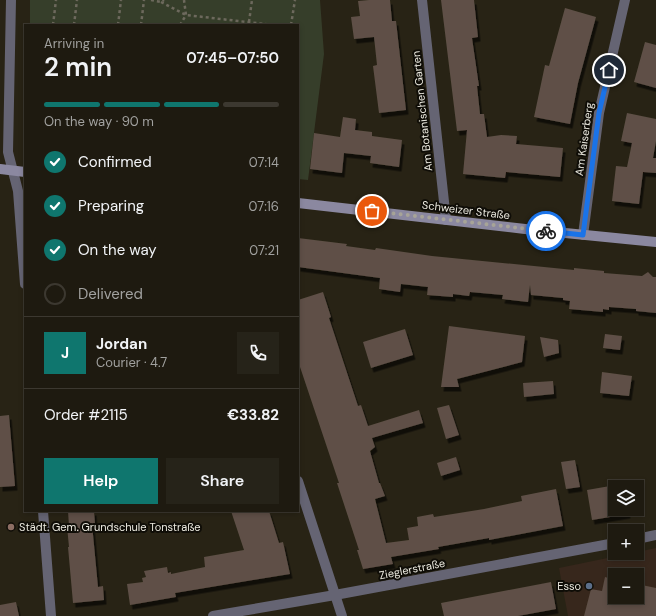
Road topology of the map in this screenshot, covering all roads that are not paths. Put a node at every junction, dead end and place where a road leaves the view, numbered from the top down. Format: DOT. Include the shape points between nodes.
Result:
graph roads {
  1 [pos="11,0"];
  2 [pos="422,0"];
  3 [pos="625,0"];
  4 [pos="0,169"];
  5 [pos="14,170"];
  6 [pos="24,172"];
  7 [pos="299,203"];
  8 [pos="446,220"];
  9 [pos="583,235"];
  10 [pos="656,242"];
  11 [pos="24,271"];
  12 [pos="299,484"];
  13 [pos="43,512"];
  14 [pos="656,535"];
  15 [pos="644,538"];
  16 [pos="608,544"];
  17 [pos="335,595"];
  18 [pos="51,616"];
  19 [pos="213,616"];
  20 [pos="342,616"];
  1 -- 5 [label="street" via="8,152"];
  2 -- 8 [label="street, Am Botanischen Garten"];
  3 -- 9 [label="street, Am Kaiserberg" via="599,113"];
  4 -- 5 [label="main road"];
  5 -- 6 [label="main road"];
  5 -- 11 [label="street"];
  7 -- 8 [label="main road, Schweizer Straße"];
  8 -- 9 [label="main road, Schweizer Straße"];
  9 -- 10 [label="main road, Schweizer Straße"];
  12 -- 17 [label="street"];
  13 -- 18 [label="street"];
  14 -- 15 [label="street"];
  16 -- 17 [label="street, Zieglerstraße"];
  17 -- 19 [label="street, Zieglerstraße"];
  17 -- 20 [label="street"];
}
